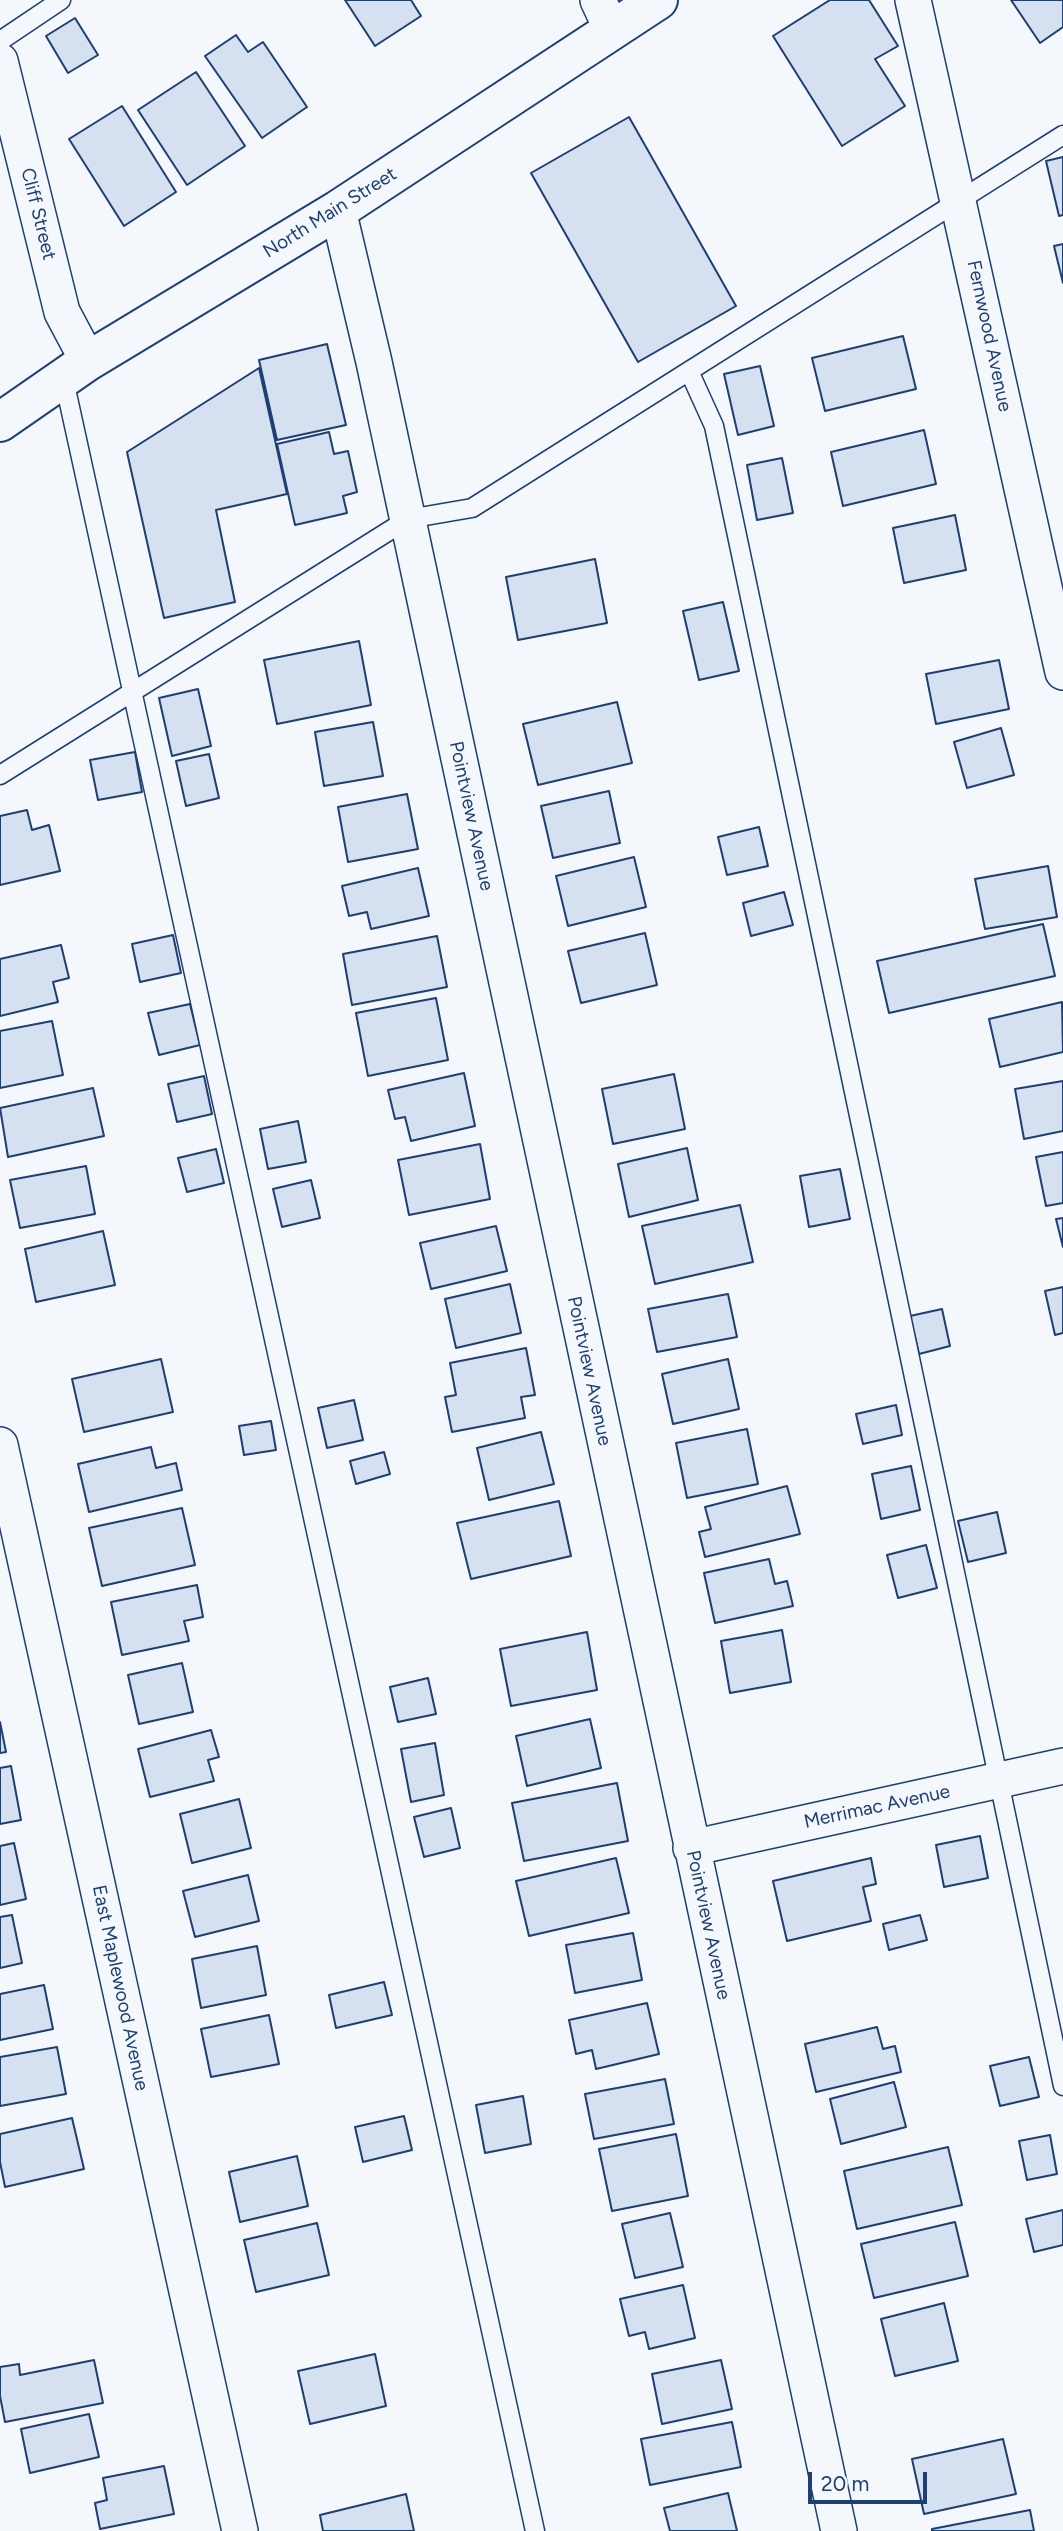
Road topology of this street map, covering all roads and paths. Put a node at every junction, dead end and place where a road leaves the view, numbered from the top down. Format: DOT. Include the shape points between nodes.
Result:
graph roads {
  1 [pos="61,0"];
  2 [pos="658,0"];
  3 [pos="913,0"];
  4 [pos="605,15"];
  5 [pos="0,41"];
  6 [pos="0,61"];
  7 [pos="1063,135"];
  8 [pos="959,201"];
  9 [pos="338,211"];
  10 [pos="76,370"];
  11 [pos="689,371"];
  12 [pos="0,422"];
  13 [pos="408,519"];
  14 [pos="1063,672"];
  15 [pos="133,691"];
  16 [pos="0,775"];
  17 [pos="0,1445"];
  18 [pos="1063,1766"];
  19 [pos="998,1780"];
  20 [pos="691,1848"];
  21 [pos="1063,2086"];
  22 [pos="240,2531"];
  23 [pos="535,2531"];
  24 [pos="839,2531"];
  1 -- 5 [label="lane"];
  2 -- 4 [label="main road, North Main Street"];
  3 -- 8 [label="street, Fernwood Avenue"];
  4 -- 9 [label="main road, North Main Street"];
  6 -- 10 [label="street, Cliff Street"];
  7 -- 8 [label="lane"];
  8 -- 11 [label="lane"];
  8 -- 14 [label="street, Fernwood Avenue"];
  9 -- 10 [label="main road, North Main Street"];
  9 -- 13 [label="street, Pointview Avenue"];
  10 -- 12 [label="main road, North Main Street"];
  10 -- 15 [label="lane"];
  11 -- 13 [label="lane" via="472,508"];
  11 -- 19 [label="lane" via="713,426"];
  13 -- 15 [label="lane"];
  13 -- 20 [label="street, Pointview Avenue"];
  15 -- 16 [label="lane"];
  15 -- 23 [label="lane"];
  17 -- 22 [label="street, East Maplewood Avenue"];
  18 -- 19 [label="street, Merrimac Avenue"];
  19 -- 20 [label="street, Merrimac Avenue"];
  19 -- 21 [label="lane"];
  20 -- 24 [label="street, Pointview Avenue"];
}
